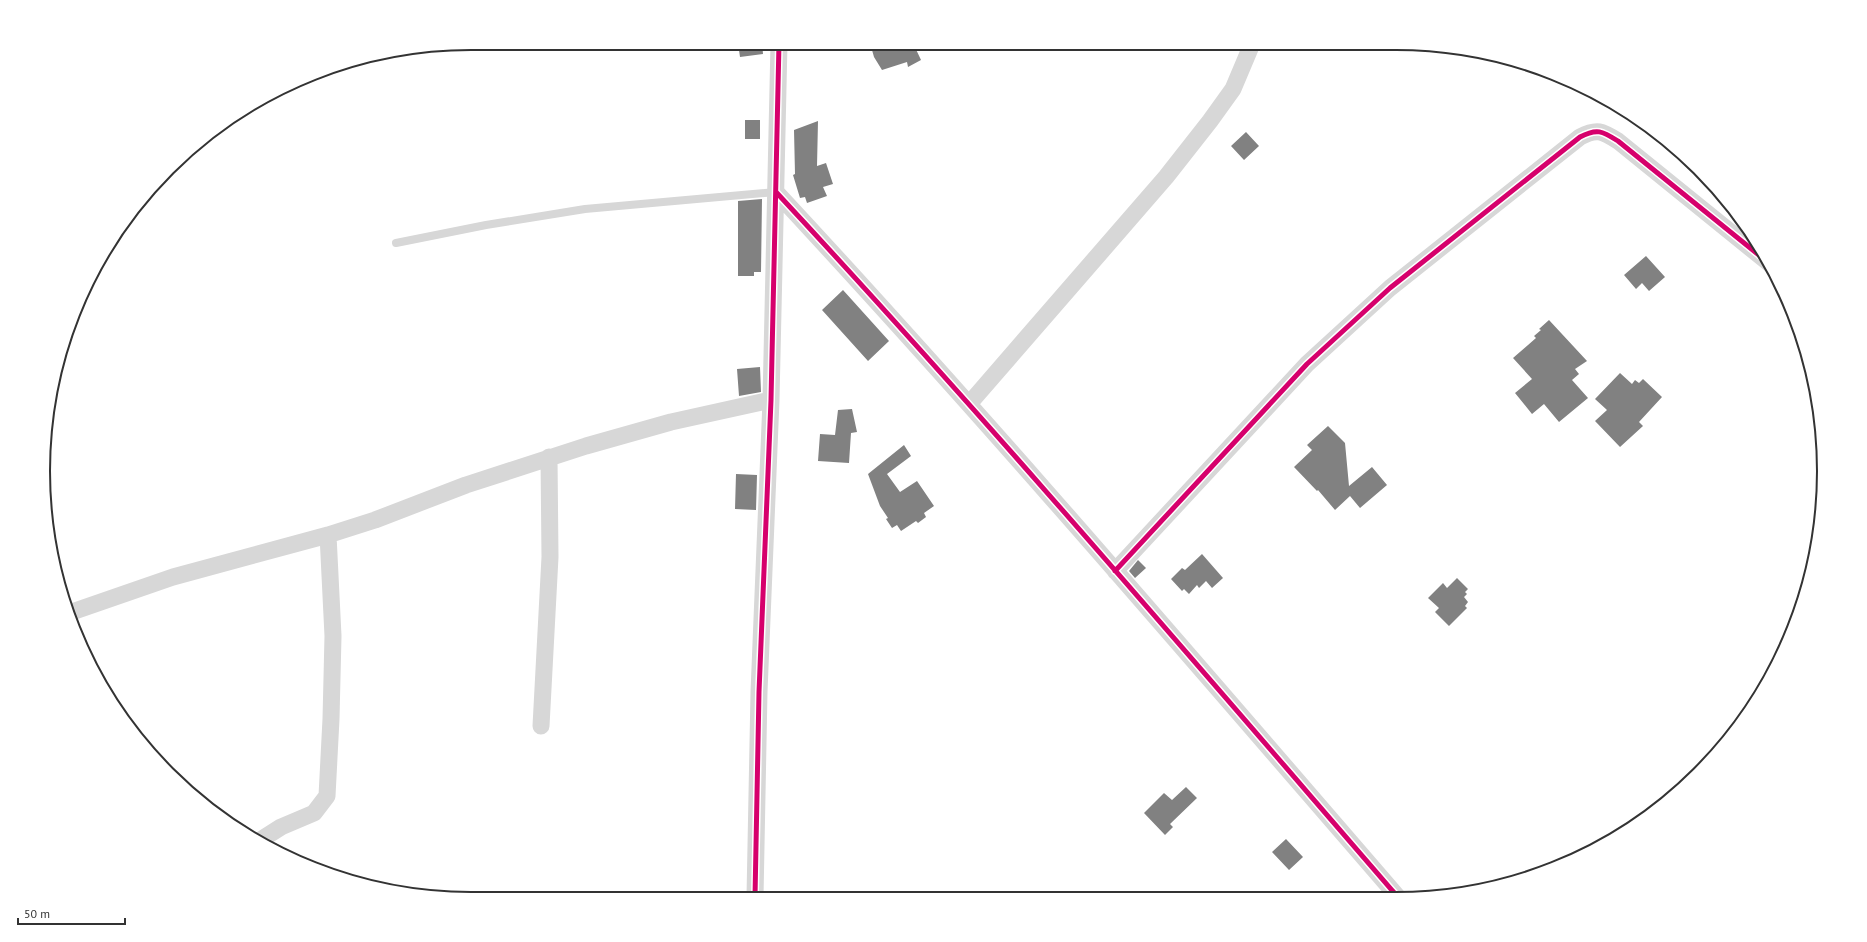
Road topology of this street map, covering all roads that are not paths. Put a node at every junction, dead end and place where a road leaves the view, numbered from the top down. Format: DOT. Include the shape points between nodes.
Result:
graph roads {
  1 [pos="779,50"];
  2 [pos="1249,50"];
  3 [pos="776,192"];
  4 [pos="396,243"];
  5 [pos="1756,252"];
  6 [pos="771,400"];
  7 [pos="969,404"];
  8 [pos="549,457"];
  9 [pos="328,535"];
  10 [pos="1115,571"];
  11 [pos="74,611"];
  12 [pos="541,726"];
  13 [pos="264,838"];
  14 [pos="755,892"];
  15 [pos="1394,892"];
  1 -- 3 [label="street"];
  2 -- 7 [label="street" via="1233,89 1166,177"];
  3 -- 4 [label="lane" via="585,209 486,224"];
  3 -- 6 [label="street"];
  3 -- 7 [label="street"];
  5 -- 10 [label="street" via="1618,141 1604,132 1592,131 1580,137 1390,288 1313,359"];
  6 -- 8 [label="street" via="671,422"];
  6 -- 14 [label="street" via="759,692"];
  7 -- 10 [label="street"];
  8 -- 9 [label="street" via="466,484 375,520"];
  8 -- 12 [label="street" via="550,557"];
  9 -- 11 [label="street" via="173,577"];
  9 -- 13 [label="street" via="333,636 327,796 314,813"];
  10 -- 15 [label="street"];
}
